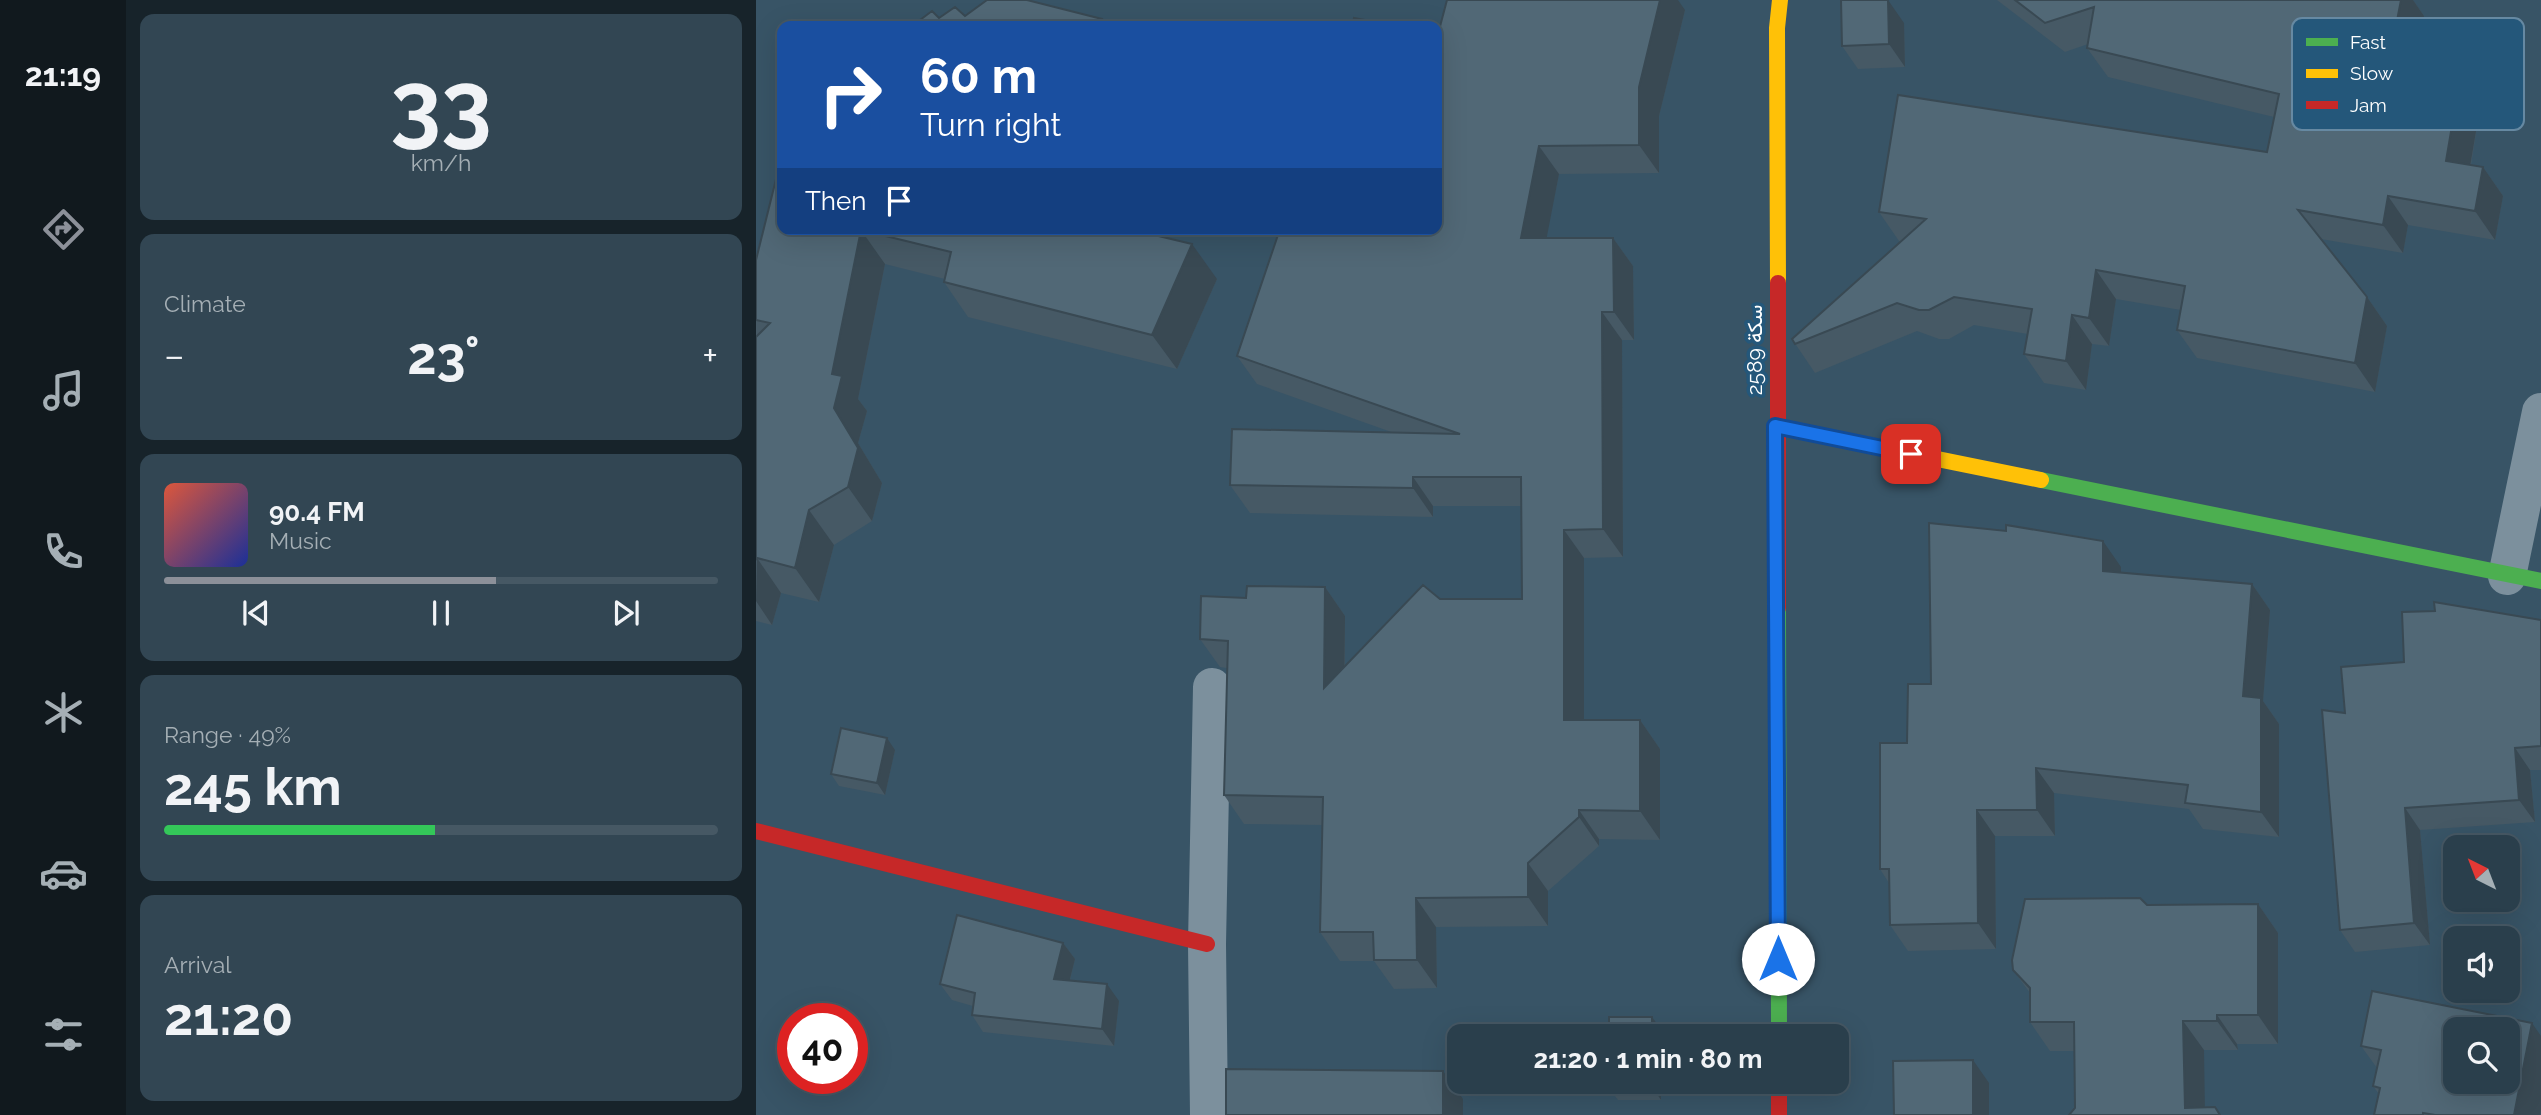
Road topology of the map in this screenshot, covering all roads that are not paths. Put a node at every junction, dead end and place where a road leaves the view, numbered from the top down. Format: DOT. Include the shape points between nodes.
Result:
graph roads {
  1 [pos="1780,0"];
  2 [pos="2541,412"];
  3 [pos="1775,426"];
  4 [pos="2524,579"];
  5 [pos="1212,687"];
  6 [pos="756,831"];
  7 [pos="1207,944"];
  8 [pos="1779,1024"];
  9 [pos="1779,1094"];
  10 [pos="1209,1115"];
  11 [pos="1779,1115"];
  1 -- 3 [label="street, سكة 2589"];
  2 -- 4 [label="street"];
  3 -- 4 [label="street"];
  3 -- 8 [label="street, سكة 2589"];
  5 -- 7 [label="street"];
  6 -- 7 [label="street"];
  7 -- 10 [label="street"];
  9 -- 11 [label="street"];
}
